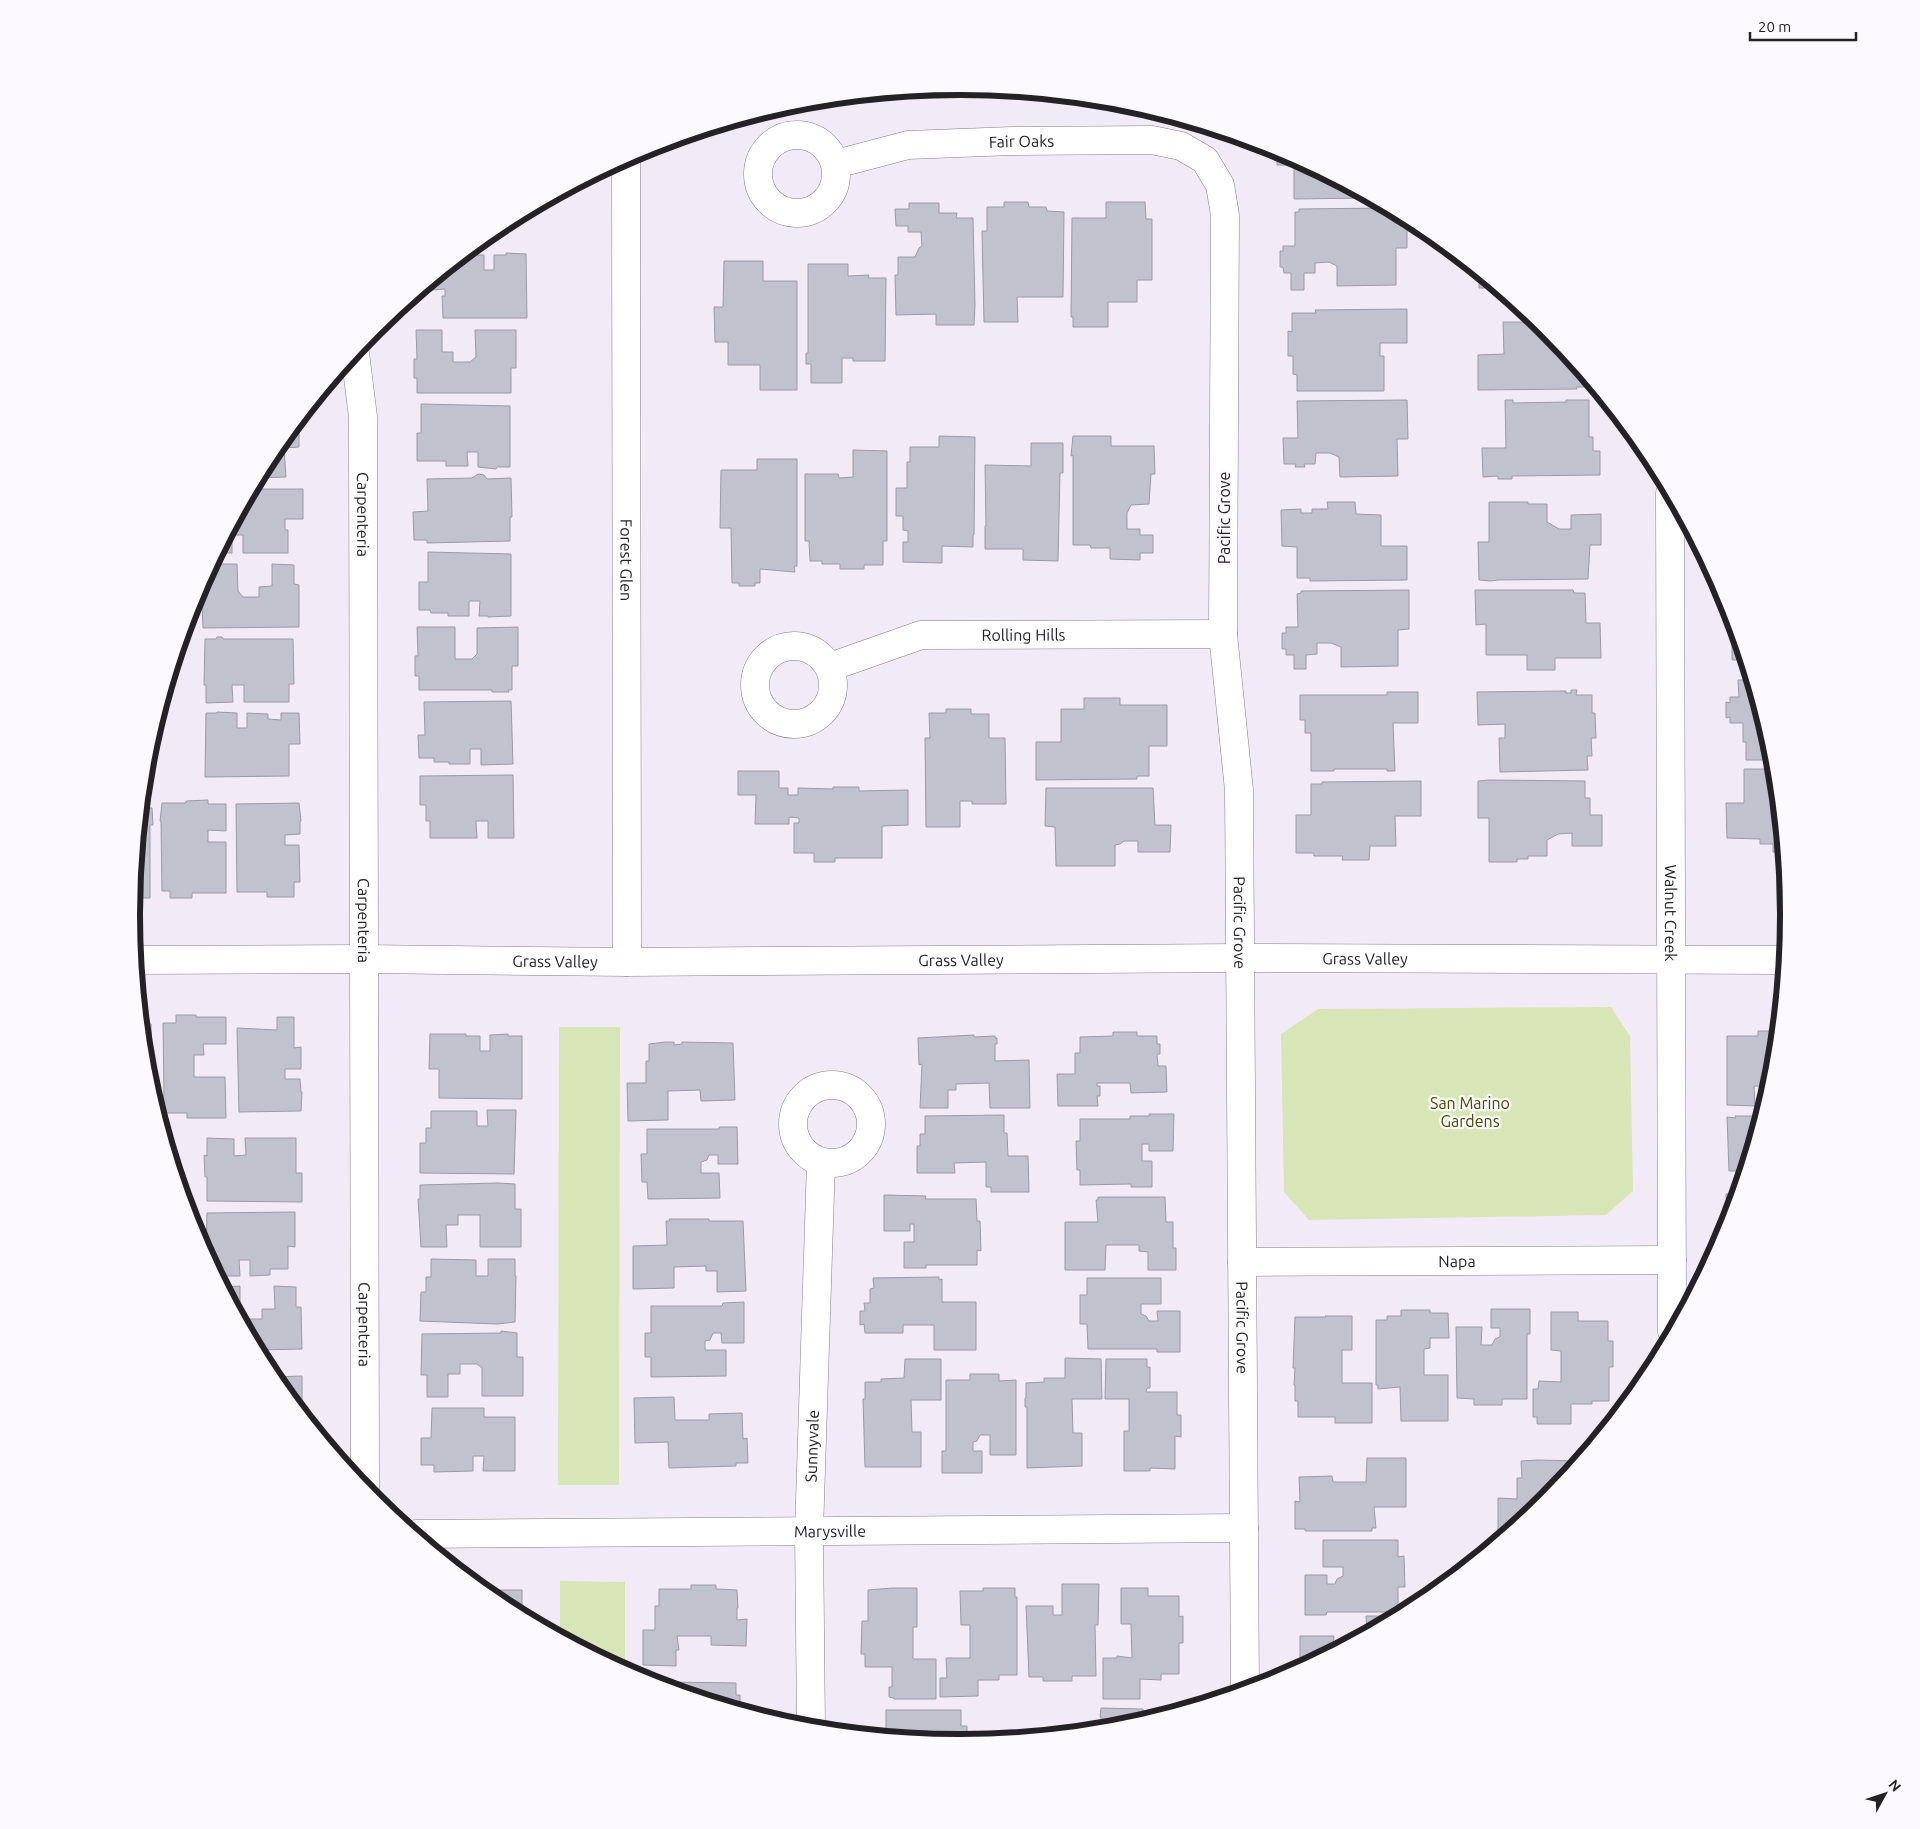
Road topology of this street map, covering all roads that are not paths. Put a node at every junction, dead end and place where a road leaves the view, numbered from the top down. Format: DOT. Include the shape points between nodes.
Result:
graph roads {
  1 [pos="1205,160"];
  2 [pos="836,164"];
  3 [pos="626,167"];
  4 [pos="356,361"];
  5 [pos="1670,505"];
  6 [pos="1223,634"];
  7 [pos="830,666"];
  8 [pos="1240,958"];
  9 [pos="364,959"];
  10 [pos="142,960"];
  11 [pos="1671,960"];
  12 [pos="1778,960"];
  13 [pos="627,962"];
  14 [pos="821,1162"];
  15 [pos="1672,1260"];
  16 [pos="1242,1262"];
  17 [pos="1672,1320"];
  18 [pos="365,1477"];
  19 [pos="1244,1528"];
  20 [pos="809,1531"];
  21 [pos="424,1534"];
  22 [pos="1245,1683"];
  23 [pos="811,1720"];
  1 -- 2 [label="street, Fair Oaks" via="1182,146 1152,140 1012,141 908,145"];
  1 -- 6 [label="street, Pacific Grove" via="1220,185 1226,215"];
  3 -- 13 [label="street, Forest Glen"];
  4 -- 9 [label="street, Carpenteria" via="363,417"];
  5 -- 11 [label="street, Walnut Creek"];
  6 -- 7 [label="street, Rolling Hills" via="921,635"];
  6 -- 8 [label="street, Pacific Grove" via="1239,790"];
  8 -- 11 [label="street, Grass Valley"];
  8 -- 13 [label="street, Grass Valley"];
  8 -- 16 [label="street, Pacific Grove"];
  9 -- 10 [label="street, Grass Valley"];
  9 -- 13 [label="street, Grass Valley"];
  9 -- 18 [label="street, Carpenteria"];
  11 -- 12 [label="street, Grass Valley"];
  11 -- 15 [label="street, Walnut Creek"];
  14 -- 20 [label="street, Sunnyvale"];
  15 -- 16 [label="street, Napa"];
  15 -- 17 [label="street, Walnut Creek"];
  16 -- 19 [label="street, Pacific Grove"];
  19 -- 20 [label="street, Marysville"];
  19 -- 22 [label="street, Pacific Grove"];
  20 -- 21 [label="street, Marysville"];
  20 -- 23 [label="street, Sunnyvale"];
}
